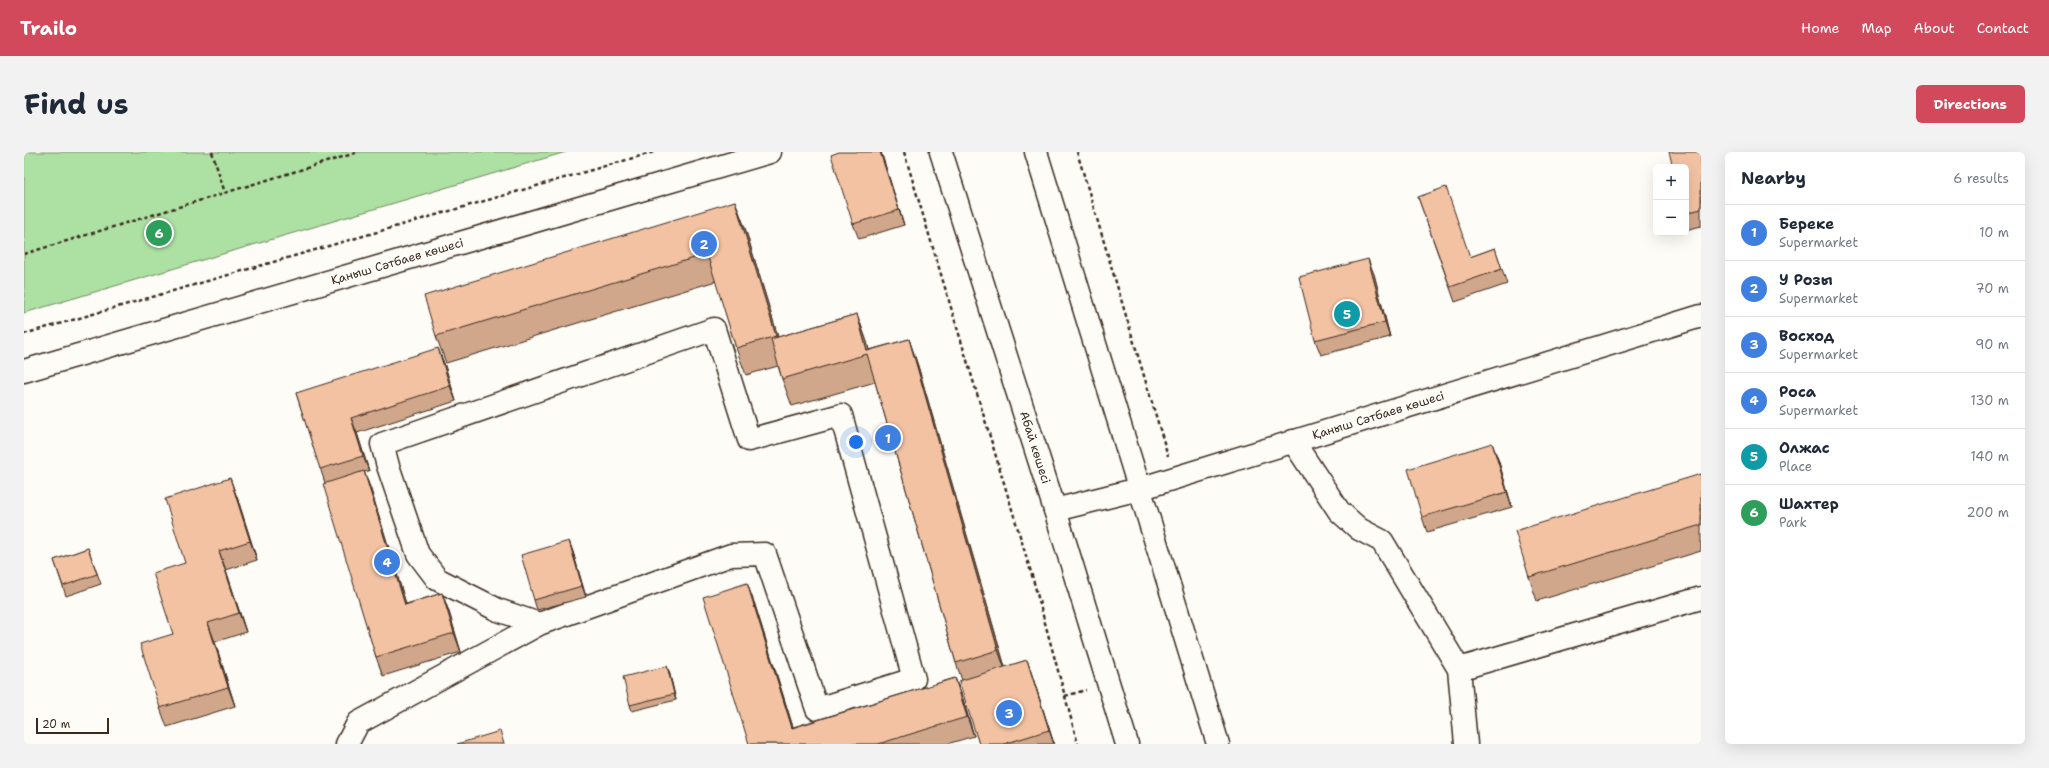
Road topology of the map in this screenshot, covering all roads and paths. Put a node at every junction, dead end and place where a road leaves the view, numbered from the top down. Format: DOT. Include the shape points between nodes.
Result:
graph roads {
  1 [pos="212,152"];
  2 [pos="360,152"];
  3 [pos="654,152"];
  4 [pos="770,152"];
  5 [pos="904,152"];
  6 [pos="941,152"];
  7 [pos="1036,152"];
  8 [pos="1077,152"];
  9 [pos="225,193"];
  10 [pos="24,254"];
  11 [pos="1701,316"];
  12 [pos="24,334"];
  13 [pos="24,371"];
  14 [pos="1293,441"];
  15 [pos="1175,478"];
  16 [pos="1139,489"];
  17 [pos="1055,510"];
  18 [pos="1701,598"];
  19 [pos="539,624"];
  20 [pos="1459,669"];
  21 [pos="347,744"];
  22 [pos="1078,744"];
  23 [pos="1127,744"];
  24 [pos="1218,744"];
  25 [pos="1466,744"];
  1 -- 9 [label="path"];
  2 -- 9 [label="path"];
  3 -- 12 [label="path"];
  4 -- 13 [label="street, Қаныш Сәтбаев көшесі"];
  5 -- 22 [label="path" via="1033,579"];
  6 -- 17 [label="street, Абай көшесі"];
  7 -- 16 [label="street"];
  8 -- 15 [label="path"];
  9 -- 10 [label="path"];
  11 -- 14 [label="street, Қаныш Сәтбаев көшесі"];
  14 -- 15 [label="street, Қаныш Сәтбаев көшесі"];
  14 -- 20 [label="street" via="1339,511 1359,529 1382,541"];
  15 -- 16 [label="street, Қаныш Сәтбаев көшесі"];
  16 -- 17 [label="street, Қаныш Сәтбаев көшесі"];
  16 -- 24 [label="street"];
  17 -- 23 [label="street, Абай көшесі"];
  18 -- 20 [label="street"];
  19 -- 19 [label="street" via="498,610 437,579 418,554 382,444 714,329 749,440 842,415 914,679 817,709 766,554 731,555"];
  19 -- 21 [label="street" via="358,723"];
  20 -- 25 [label="street"];
}
